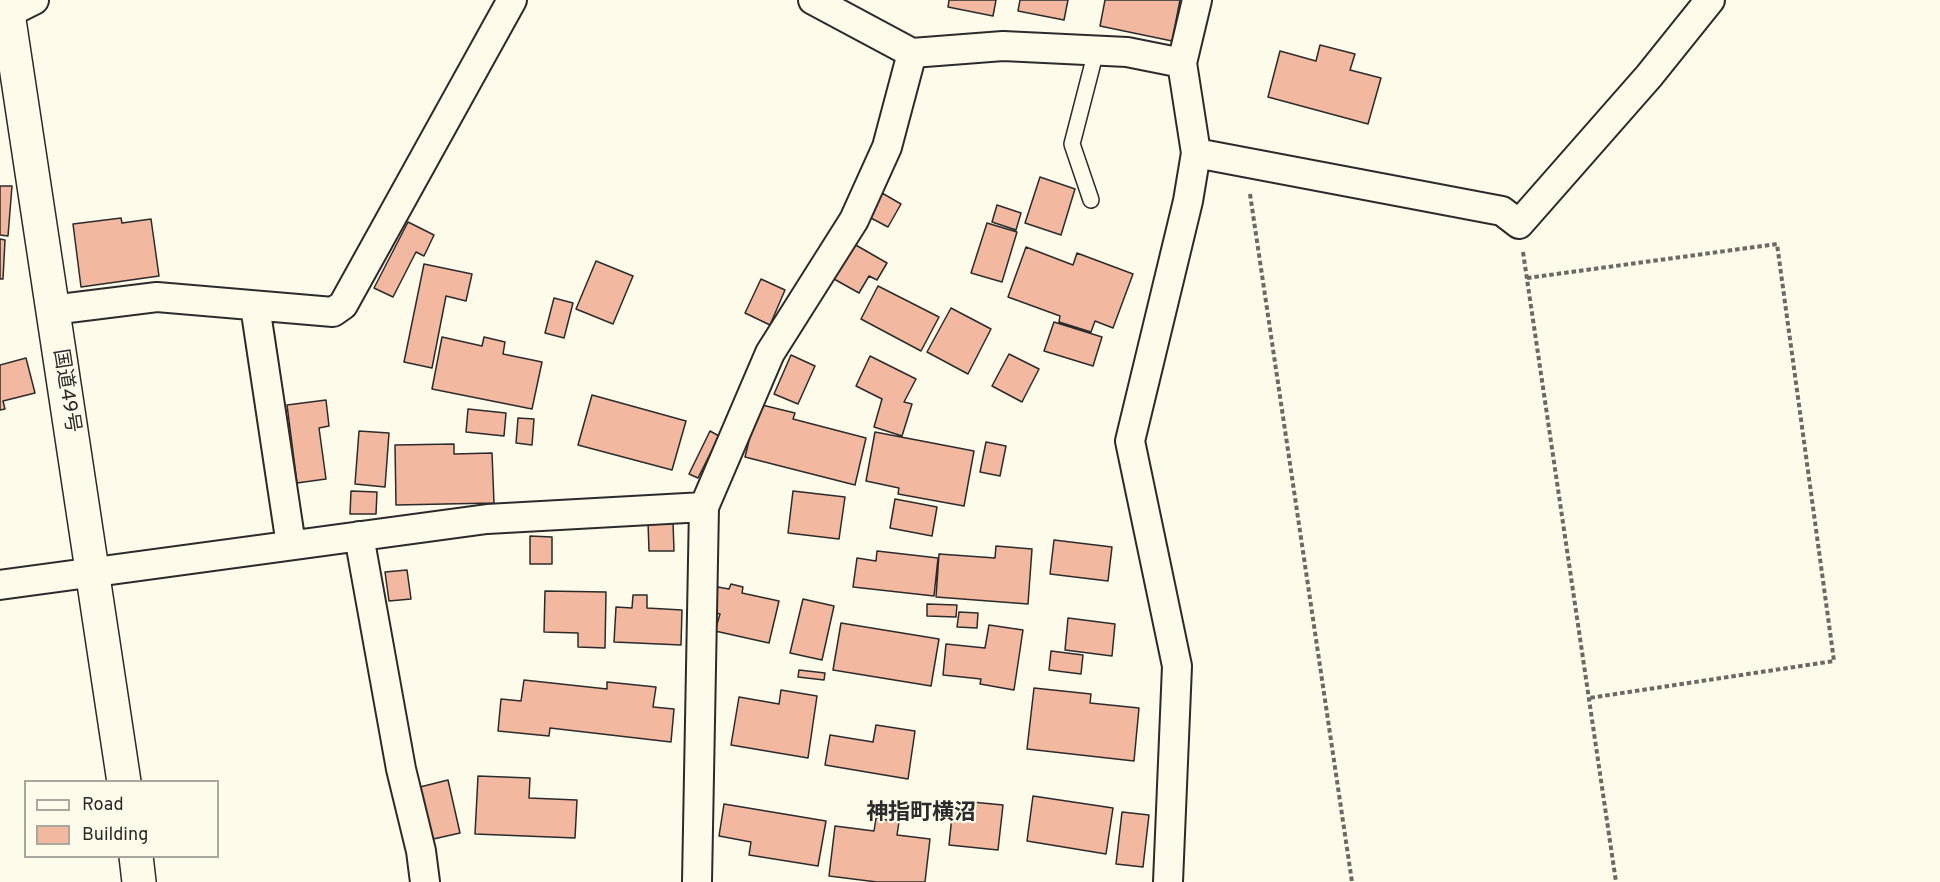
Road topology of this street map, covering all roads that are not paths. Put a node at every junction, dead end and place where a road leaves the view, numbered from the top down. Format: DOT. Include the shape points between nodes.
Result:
graph roads {
  1 [pos="512,0"];
  2 [pos="813,0"];
  3 [pos="1197,0"];
  4 [pos="1710,0"];
  5 [pos="16,4"];
  6 [pos="1096,51"];
  7 [pos="912,53"];
  8 [pos="1182,63"];
  9 [pos="1196,153"];
  10 [pos="1091,200"];
  11 [pos="255,306"];
  12 [pos="52,310"];
  13 [pos="704,507"];
  14 [pos="359,536"];
  15 [pos="291,545"];
  16 [pos="93,572"];
  17 [pos="0,585"];
  18 [pos="124,780"];
  19 [pos="136,858"];
  20 [pos="139,882"];
  21 [pos="425,882"];
  22 [pos="697,882"];
  23 [pos="1168,882"];
  1 -- 11 [label="street" via="344,305 333,312"];
  2 -- 7 [label="street"];
  3 -- 8 [label="street"];
  4 -- 9 [label="street" via="1519,224 1502,211"];
  5 -- 12 [label="highway, 国道49号"];
  6 -- 7 [label="street" via="1003,46"];
  6 -- 8 [label="street" via="1127,52"];
  6 -- 10 [label="lane" via="1072,144"];
  7 -- 13 [label="street" via="887,147 854,220 770,353"];
  8 -- 9 [label="street"];
  9 -- 23 [label="street" via="1131,441 1177,666"];
  11 -- 12 [label="street" via="157,297"];
  11 -- 15 [label="street"];
  12 -- 16 [label="highway, 国道49号"];
  13 -- 14 [label="street" via="487,519"];
  13 -- 22 [label="street"];
  14 -- 15 [label="street"];
  14 -- 21 [label="street"];
  15 -- 16 [label="street"];
  16 -- 17 [label="street"];
  16 -- 18 [label="highway, 国道49号"];
  19 -- 20 [label="highway"];
}
